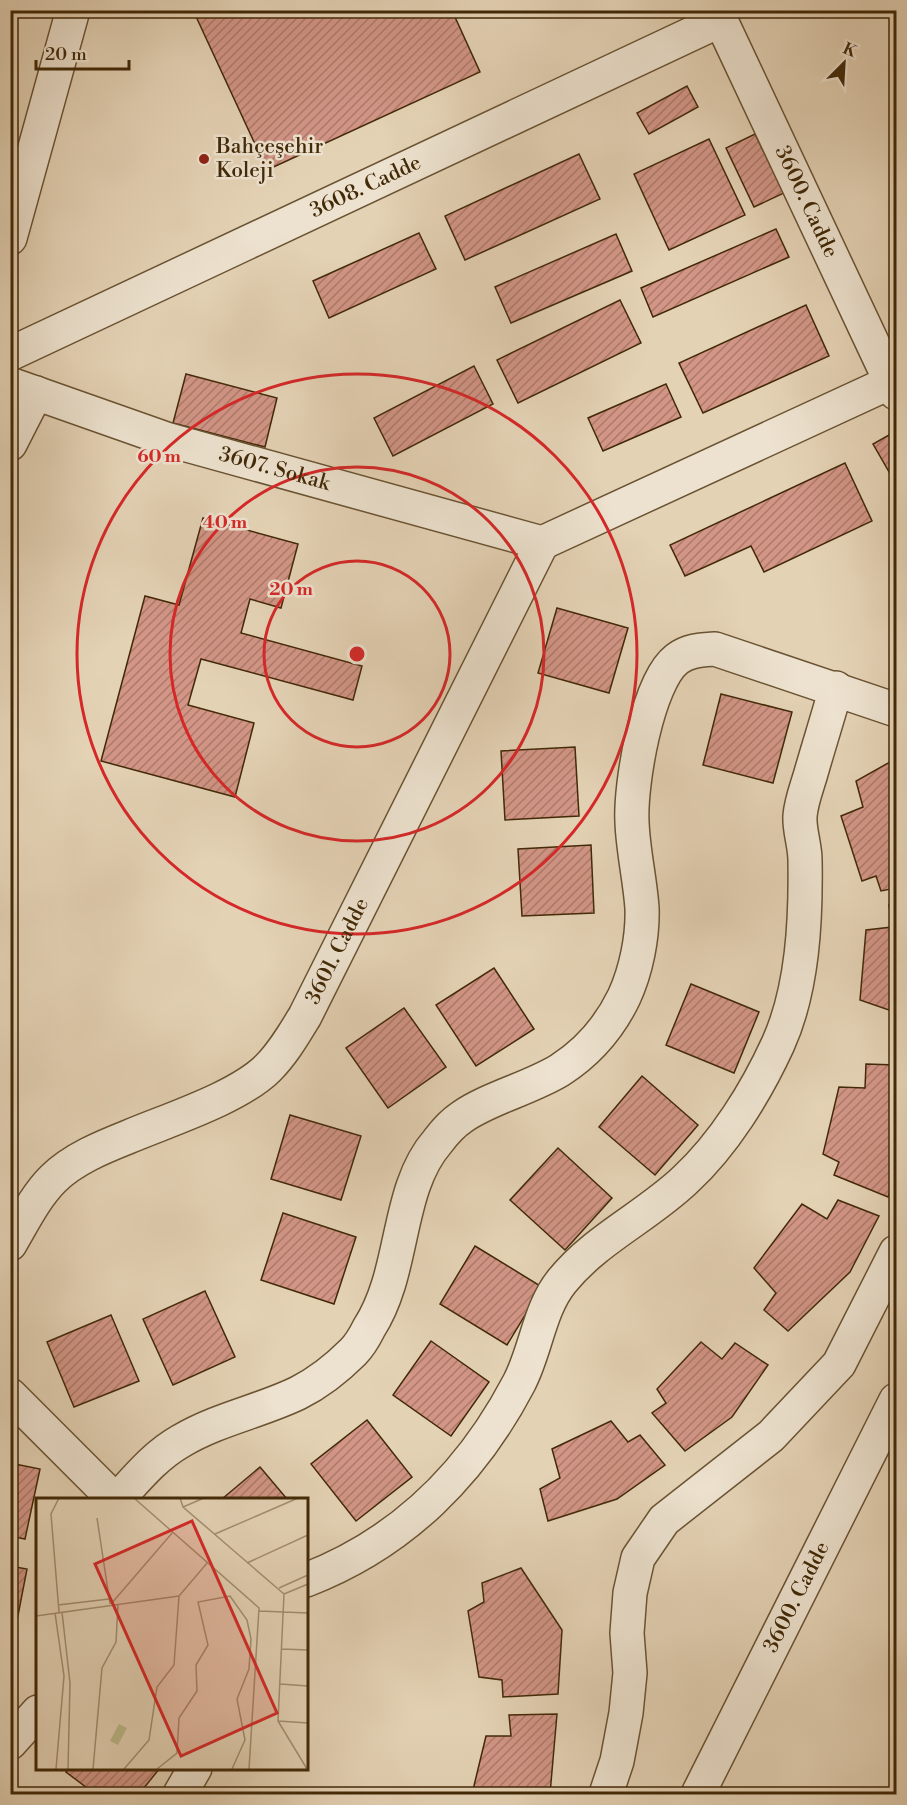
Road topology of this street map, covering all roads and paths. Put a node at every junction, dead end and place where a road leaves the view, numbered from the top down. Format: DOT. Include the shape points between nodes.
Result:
graph roads {
  1 [pos="73,10"];
  2 [pos="719,15"];
  3 [pos="10,238"];
  4 [pos="10,354"];
  5 [pos="23,388"];
  6 [pos="894,388"];
  7 [pos="10,444"];
  8 [pos="543,543"];
  9 [pos="836,688"];
  10 [pos="897,710"];
  11 [pos="10,1244"];
  12 [pos="897,1252"];
  13 [pos="10,1395"];
  14 [pos="897,1400"];
  15 [pos="113,1498"];
  16 [pos="119,1498"];
  17 [pos="308,1579"];
  18 [pos="36,1714"];
  19 [pos="10,1743"];
  20 [pos="194,1769"];
  21 [pos="180,1794"];
  22 [pos="606,1794"];
  23 [pos="698,1794"];
  1 -- 3 [label="street"];
  2 -- 4 [label="street, 3608. Cadde"];
  2 -- 6 [label="street, 3600. Cadde"];
  5 -- 7 [label="street"];
  5 -- 8 [label="street, 3607. Sokak" via="169,440"];
  6 -- 8 [label="street"];
  8 -- 11 [label="street, 3601. Cadde" via="305,1016 283,1050 266,1070 220,1100 76,1162 53,1179"];
  9 -- 10 [label="street"];
  9 -- 16 [label="street" via="715,649 691,651 675,660 662,679 646,718 633,785 632,821 642,909 640,944 624,996 602,1032 582,1054 559,1070 462,1117 436,1143 418,1172 393,1277 379,1313 356,1350 299,1393 182,1440 149,1465"];
  9 -- 17 [label="street" via="800,817 806,898 792,1002 778,1043 756,1083 724,1136 686,1180 602,1242 560,1284 549,1302 519,1383 479,1449 453,1482 381,1542 331,1571"];
  12 -- 22 [label="street" via="838,1364 771,1436 664,1520 638,1558 630,1593 626,1713"];
  13 -- 15 [label="street"];
  14 -- 23 [label="street, 3600. Cadde"];
  18 -- 19 [label="street"];
  20 -- 21 [label="street"];
}
